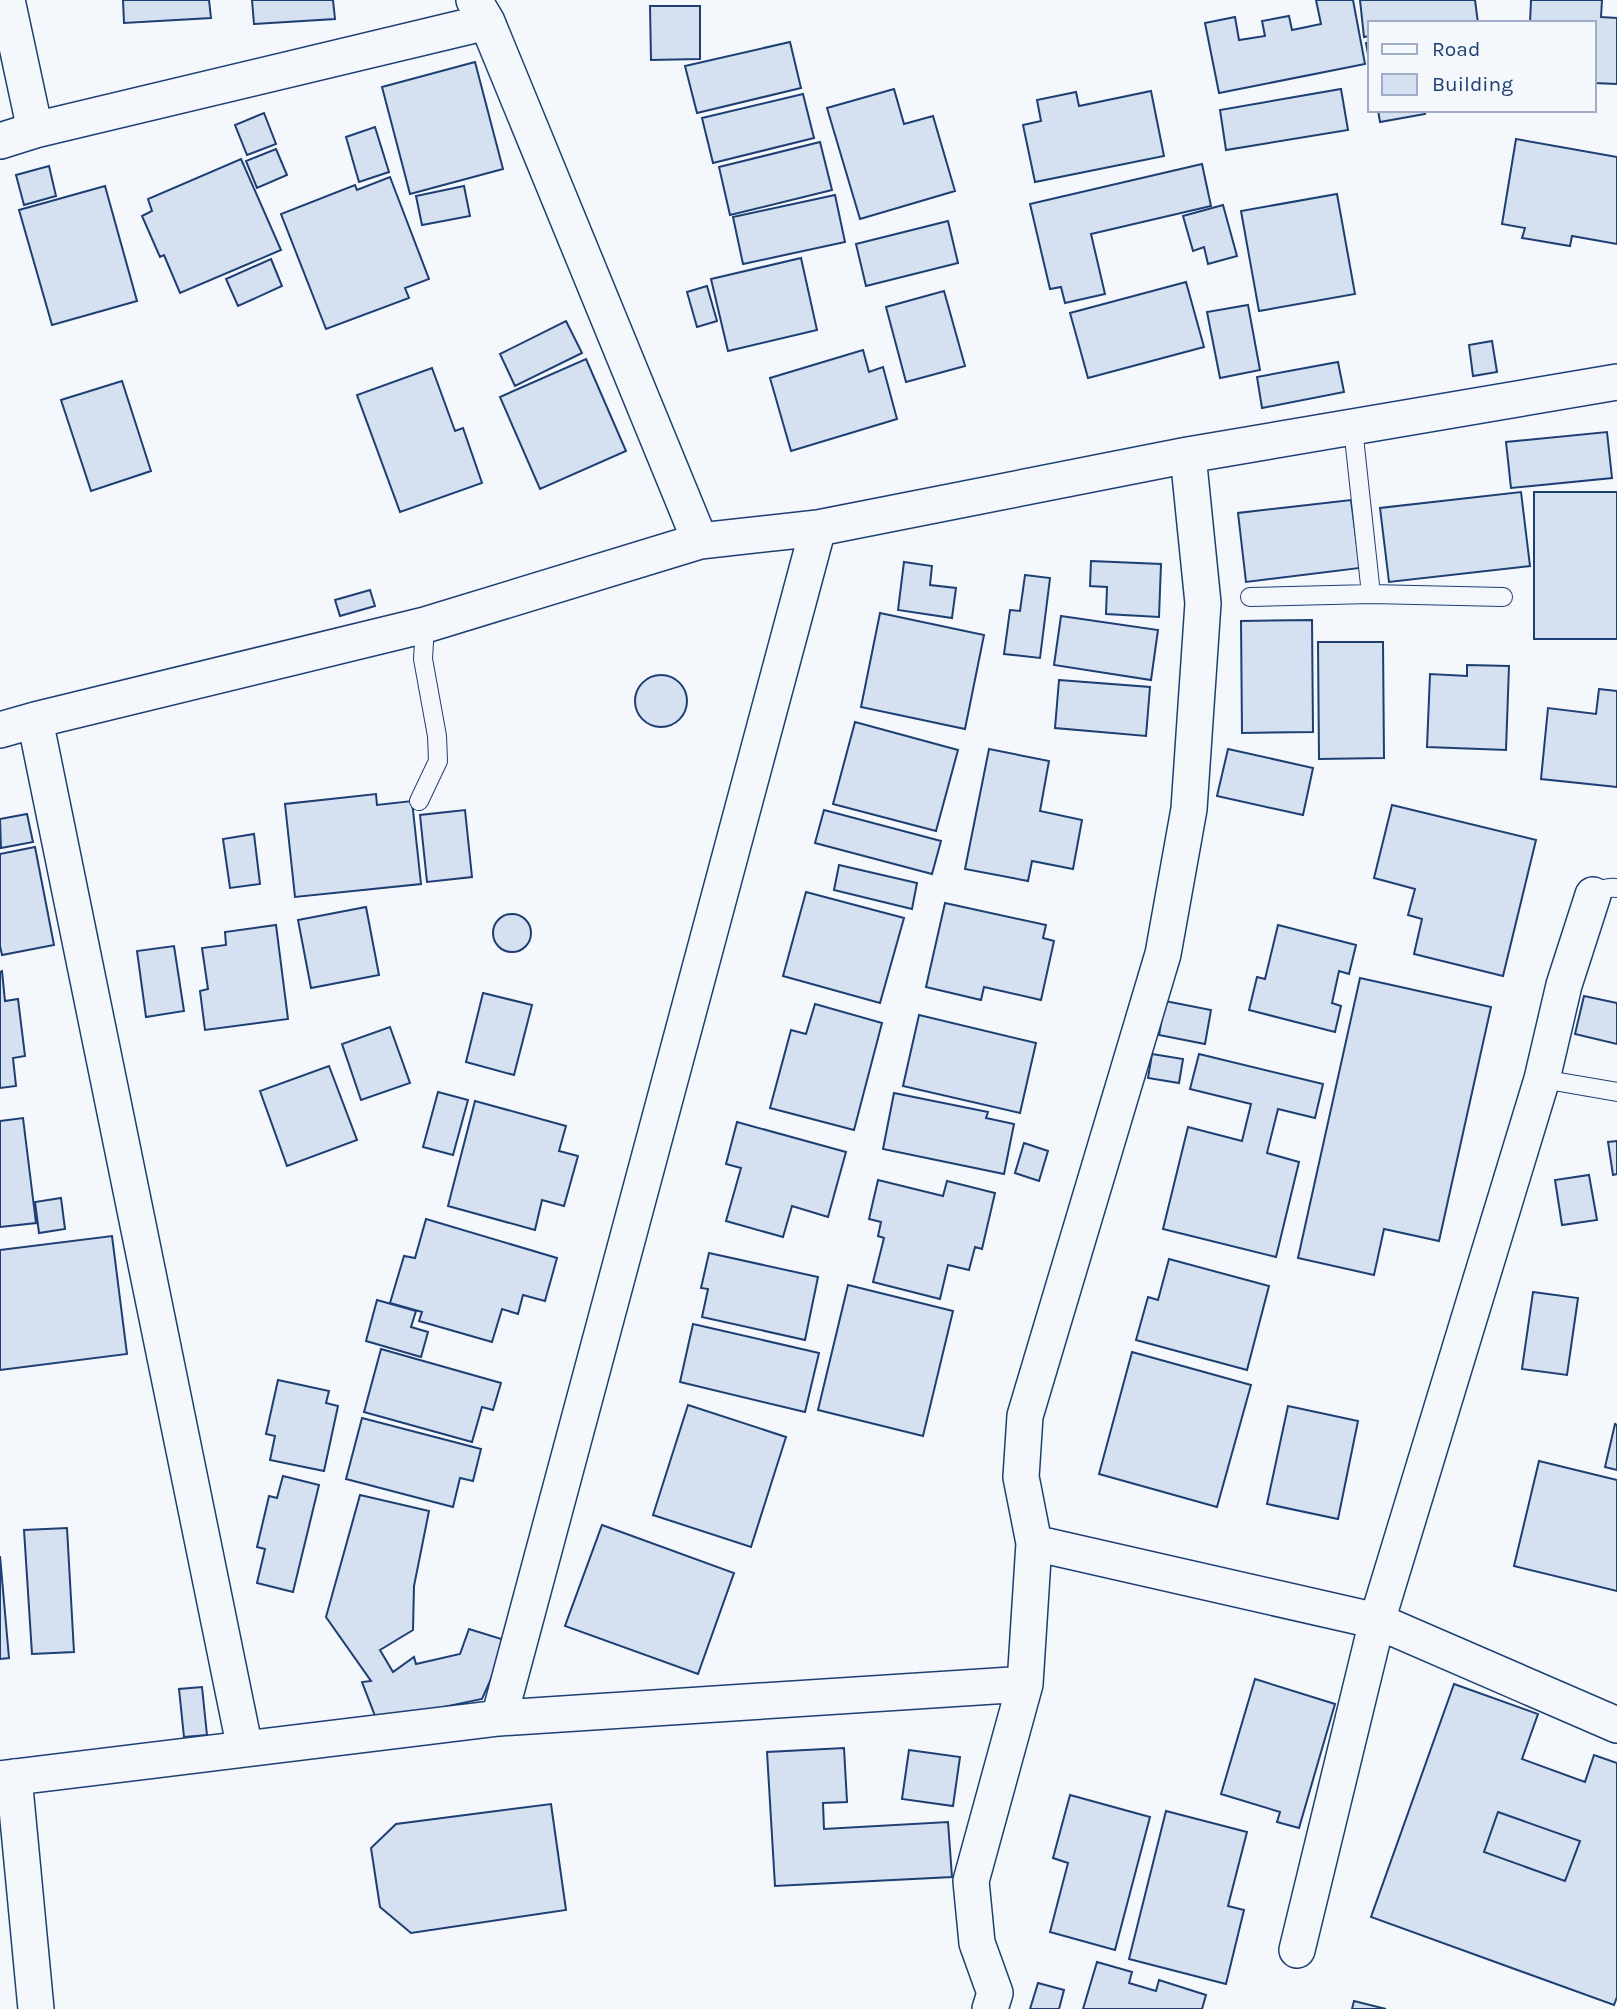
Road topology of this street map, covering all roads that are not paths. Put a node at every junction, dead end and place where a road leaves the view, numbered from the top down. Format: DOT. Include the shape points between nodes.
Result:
graph roads {
  1 [pos="7,0"];
  2 [pos="480,11"];
  3 [pos="35,130"];
  4 [pos="0,141"];
  5 [pos="1617,382"];
  6 [pos="1353,428"];
  7 [pos="1188,455"];
  8 [pos="818,528"];
  9 [pos="700,541"];
  10 [pos="1371,594"];
  11 [pos="1250,597"];
  12 [pos="1503,597"];
  13 [pos="425,625"];
  14 [pos="35,720"];
  15 [pos="0,730"];
  16 [pos="419,801"];
  17 [pos="1605,892"];
  18 [pos="1542,1079"];
  19 [pos="1617,1092"];
  20 [pos="1034,1543"];
  21 [pos="1377,1621"];
  22 [pos="1025,1684"];
  23 [pos="499,1718"];
  24 [pos="1617,1725"];
  25 [pos="245,1749"];
  26 [pos="7,1778"];
  27 [pos="1297,1950"];
  28 [pos="36,2009"];
  29 [pos="990,2009"];
  1 -- 3 [label="street"];
  2 -- 3 [label="street"];
  2 -- 9 [label="street"];
  3 -- 4 [label="street"];
  5 -- 6 [label="street"];
  6 -- 7 [label="street"];
  6 -- 10 [label="lane"];
  7 -- 8 [label="street"];
  7 -- 20 [label="street" via="1203,603 1189,809 1163,954 1025,1416 1021,1477"];
  8 -- 9 [label="street"];
  8 -- 23 [label="street"];
  9 -- 13 [label="street"];
  10 -- 11 [label="lane"];
  10 -- 12 [label="lane"];
  13 -- 14 [label="street"];
  13 -- 16 [label="lane" via="423,659 438,761"];
  14 -- 15 [label="street"];
  14 -- 25 [label="street"];
  17 -- 18 [label="street" via="1564,985"];
  18 -- 19 [label="lane"];
  18 -- 21 [label="street"];
  20 -- 21 [label="street"];
  20 -- 22 [label="street"];
  21 -- 24 [label="street"];
  21 -- 27 [label="street"];
  22 -- 23 [label="street"];
  22 -- 29 [label="street" via="971,1881 977,1943 995,1993"];
  23 -- 25 [label="street"];
  25 -- 26 [label="street"];
  26 -- 28 [label="street"];
}
